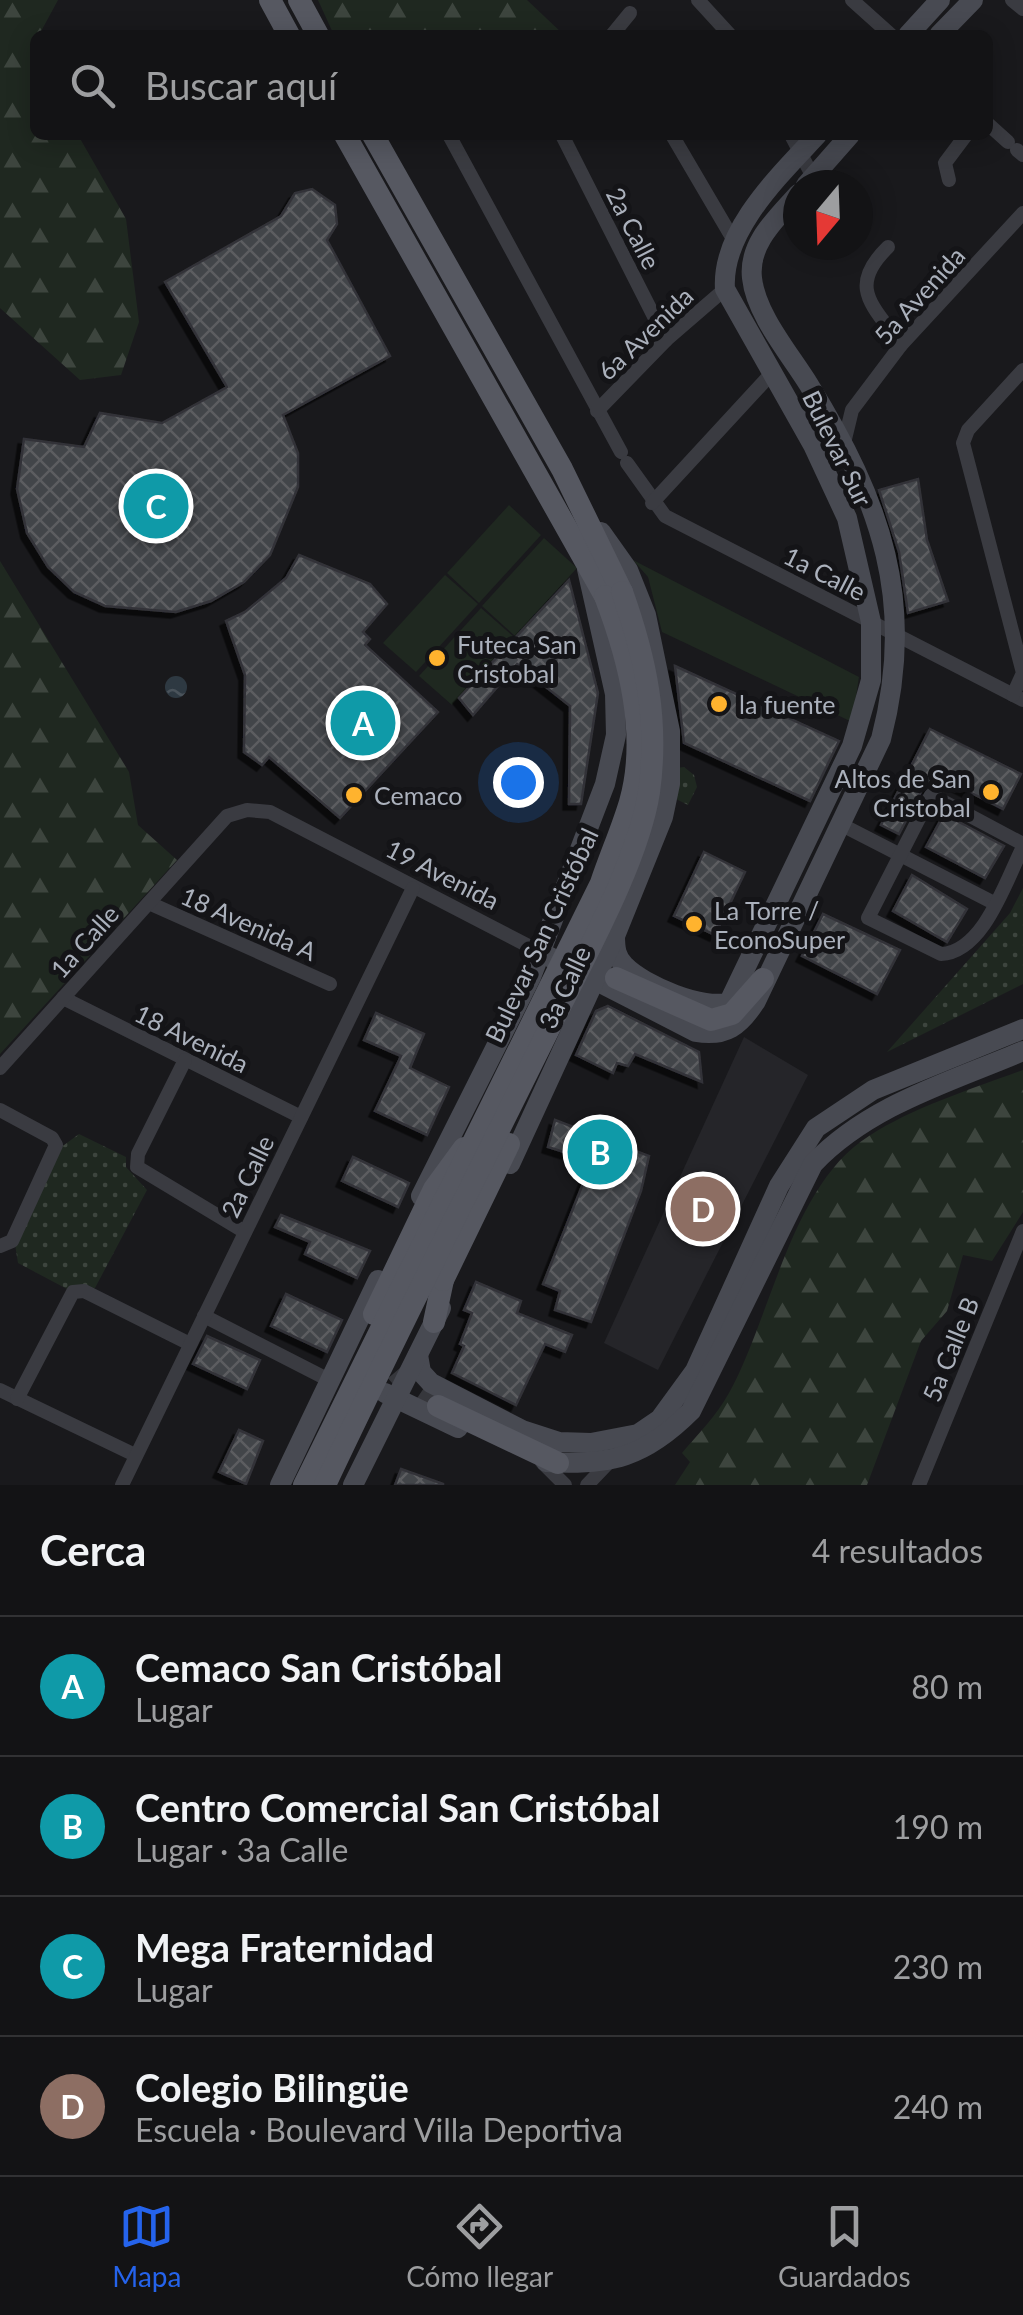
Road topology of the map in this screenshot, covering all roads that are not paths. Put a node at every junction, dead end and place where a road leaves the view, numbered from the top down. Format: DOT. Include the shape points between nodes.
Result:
graph roads {
  1 [pos="270,0"];
  2 [pos="299,0"];
  3 [pos="698,0"];
  4 [pos="852,0"];
  5 [pos="940,0"];
  6 [pos="973,0"];
  7 [pos="1012,0"];
  8 [pos="1023,9"];
  9 [pos="630,13"];
  10 [pos="287,30"];
  11 [pos="315,30"];
  12 [pos="616,30"];
  13 [pos="725,30"];
  14 [pos="885,30"];
  15 [pos="913,30"];
  16 [pos="944,30"];
  17 [pos="993,128"];
  18 [pos="348,140"];
  19 [pos="376,140"];
  20 [pos="452,140"];
  21 [pos="565,140"];
  22 [pos="675,140"];
  23 [pos="846,140"];
  24 [pos="962,140"];
  25 [pos="796,144"];
  26 [pos="1016,149"];
  27 [pos="805,170"];
  28 [pos="819,170"];
  29 [pos="950,180"];
  30 [pos="783,213"];
  31 [pos="1023,213"];
  32 [pos="732,239"];
  33 [pos="888,247"];
  34 [pos="725,289"];
  35 [pos="666,340"];
  36 [pos="901,346"];
  37 [pos="1023,370"];
  38 [pos="772,373"];
  39 [pos="852,410"];
  40 [pos="597,411"];
  41 [pos="829,417"];
  42 [pos="844,443"];
  43 [pos="814,446"];
  44 [pos="576,496"];
  45 [pos="652,503"];
  46 [pos="586,562"];
  47 [pos="614,594"];
  48 [pos="872,622"];
  49 [pos="894,634"];
  50 [pos="1018,698"];
  51 [pos="635,728"];
  52 [pos="247,810"];
  53 [pos="596,812"];
  54 [pos="663,817"];
  55 [pos="842,826"];
  56 [pos="1023,846"];
  57 [pos="901,855"];
  58 [pos="413,888"];
  59 [pos="149,902"];
  60 [pos="576,902"];
  61 [pos="994,903"];
  62 [pos="615,936"];
  63 [pos="542,953"];
  64 [pos="752,979"];
  65 [pos="605,980"];
  66 [pos="330,984"];
  67 [pos="62,998"];
  68 [pos="561,1004"];
  69 [pos="1023,1028"];
  70 [pos="724,1033"];
  71 [pos="1023,1052"];
  72 [pos="186,1060"];
  73 [pos="0,1068"];
  74 [pos="475,1087"];
  75 [pos="539,1102"];
  76 [pos="0,1110"];
  77 [pos="301,1117"];
  78 [pos="477,1134"];
  79 [pos="1023,1231"];
  80 [pos="245,1232"];
  81 [pos="2,1246"];
  82 [pos="374,1314"];
  83 [pos="204,1316"];
  84 [pos="434,1322"];
  85 [pos="725,1325"];
  86 [pos="190,1344"];
  87 [pos="344,1348"];
  88 [pos="418,1356"];
  89 [pos="329,1380"];
  90 [pos="0,1390"];
  91 [pos="395,1398"];
  92 [pos="16,1399"];
  93 [pos="438,1406"];
  94 [pos="308,1424"];
  95 [pos="377,1434"];
  96 [pos="136,1455"];
  97 [pos="610,1460"];
  98 [pos="555,1470"];
  99 [pos="122,1485"];
  100 [pos="280,1485"];
  101 [pos="304,1485"];
  102 [pos="325,1485"];
  103 [pos="353,1485"];
  104 [pos="587,1485"];
  105 [pos="919,1485"];
  1 -- 10 [label="main road"];
  2 -- 11 [label="main road"];
  3 -- 13 [label="street"];
  4 -- 14 [label="street"];
  5 -- 15 [label="main road"];
  6 -- 16 [label="main road"];
  7 -- 8 [label="street"];
  9 -- 12 [label="street"];
  17 -- 26 [label="street"];
  18 -- 46 [label="main road, Bulevar San Cristóbal"];
  19 -- 44 [label="main road, Bulevar San Cristóbal"];
  20 -- 40 [label="street, 1a Calle"];
  21 -- 35 [label="street, 2a Calle"];
  22 -- 32 [label="street"];
  23 -- 28 [label="main road"];
  24 -- 29 [label="street" via="945,163"];
  25 -- 27 [label="street"];
  25 -- 32 [label="main road"];
  30 -- 41 [label="main road, Bulevar Sur" via="754,251 752,278 760,305"];
  31 -- 36 [label="street, 5a Avenida"];
  32 -- 34 [label="main road"];
  33 -- 36 [label="street" via="868,266 864,285"];
  34 -- 35 [label="street, 6a Avenida"];
  34 -- 38 [label="main road, Bulevar Sur"];
  35 -- 40 [label="street, 6a Avenida"];
  36 -- 39 [label="street, 5a Avenida"];
  37 -- 50 [label="street" via="963,443 1022,673"];
  38 -- 43 [label="main road, Bulevar Sur"];
  38 -- 45 [label="street"];
  39 -- 41 [label="street"];
  39 -- 42 [label="street, 5a Avenida"];
  40 -- 45 [label="street, 1a Calle"];
  41 -- 42 [label="main road, Bulevar Sur"];
  41 -- 43 [label="street" via="817,426"];
  42 -- 49 [label="main road, Bulevar Sur" via="873,504 889,561"];
  43 -- 48 [label="main road, Bulevar Sur" via="847,518"];
  44 -- 47 [label="main road, Bulevar San Cristóbal"];
  44 -- 54 [label="main road, 3a Calle" via="628,570 646,614 670,732"];
  45 -- 48 [label="street, 1a Calle"];
  46 -- 47 [label="main road, Bulevar San Cristóbal"];
  46 -- 53 [label="main road, 3a Calle" via="616,718"];
  47 -- 51 [label="main road, Bulevar San Cristóbal, bridge"];
  47 -- 68 [label="main road, Bulevar San Cristóbal, bridge" via="649,681 654,726 648,797"];
  48 -- 49 [label="street, 1a Calle"];
  48 -- 64 [label="main road, Bulevar Sur" via="871,680 852,746"];
  49 -- 50 [label="street, 1a Calle"];
  49 -- 55 [label="main road, Bulevar Sur" via="882,739"];
  51 -- 60 [label="main road" via="609,822"];
  51 -- 78 [label="main road, Bulevar San Cristóbal, bridge" via="630,801 601,882"];
  52 -- 58 [label="street, 19 Avenida" via="270,812"];
  52 -- 59 [label="street, 1a Calle" via="227,816"];
  53 -- 54 [label="main road" via="610,802"];
  53 -- 63 [label="main road, 3a Calle"];
  54 -- 62 [label="main road, 3a Calle"];
  55 -- 57 [label="street"];
  55 -- 64 [label="main road, Bulevar Sur"];
  56 -- 57 [label="street" via="931,795"];
  56 -- 61 [label="street"];
  57 -- 61 [label="street"];
  57 -- 61 [label="street" via="868,918 951,954 976,936"];
  58 -- 63 [label="street, 19 Avenida"];
  58 -- 77 [label="street, 2a Calle"];
  59 -- 66 [label="street, 18 Avenida A"];
  59 -- 67 [label="street, 1a Calle"];
  62 -- 64 [label="main road" via="618,957 629,970 700,1005 729,1002"];
  62 -- 65 [label="main road, 3a Calle"];
  63 -- 65 [label="main road, 19 Avenida"];
  63 -- 74 [label="main road, 3a Calle"];
  64 -- 65 [label="main road" via="732,1014 711,1020"];
  64 -- 70 [label="main road, Bulevar Sur" via="746,1016"];
  65 -- 70 [label="main road, 19 Avenida" via="696,1032"];
  65 -- 75 [label="main road, 3a Calle"];
  67 -- 72 [label="street, 18 Avenida"];
  67 -- 73 [label="street, 1a Calle"];
  68 -- 84 [label="main road, bridge" via="539,1082 443,1280"];
  68 -- 102 [label="main road, Bulevar San Cristóbal, bridge"];
  69 -- 85 [label="main road" via="873,1090 816,1128 779,1186"];
  71 -- 85 [label="main road" via="881,1110 833,1142 798,1190"];
  72 -- 77 [label="street, 18 Avenida"];
  72 -- 80 [label="street" via="137,1167"];
  74 -- 75 [label="main road" via="514,1078 532,1088"];
  74 -- 87 [label="main road, 3a Calle"];
  75 -- 84 [label="main road, 3a Calle"];
  76 -- 81 [label="street" via="56,1145 12,1241"];
  77 -- 80 [label="street, 2a Calle"];
  78 -- 82 [label="main road, bridge" via="434,1189"];
  78 -- 101 [label="main road, Bulevar San Cristóbal, bridge"];
  79 -- 105 [label="street, 5a Calle B"];
  80 -- 83 [label="street, 2a Calle"];
  83 -- 86 [label="street, 2a Calle"];
  83 -- 89 [label="street"];
  84 -- 88 [label="main road, 3a Calle"];
  85 -- 88 [label="main road" via="660,1419 638,1434 591,1443 522,1430 431,1383"];
  85 -- 97 [label="main road" via="691,1411 651,1447"];
  86 -- 92 [label="street" via="84,1291 72,1292"];
  86 -- 96 [label="street, 2a Calle"];
  87 -- 89 [label="main road, 3a Calle"];
  87 -- 91 [label="main road" via="368,1384"];
  88 -- 91 [label="main road, 3a Calle"];
  89 -- 94 [label="main road, 3a Calle"];
  90 -- 92 [label="street"];
  91 -- 95 [label="main road, 3a Calle"];
  91 -- 98 [label="main road"];
  92 -- 96 [label="street"];
  93 -- 98 [label="main road"];
  94 -- 95 [label="main road" via="338,1416"];
  94 -- 100 [label="main road, 3a Calle"];
  95 -- 103 [label="main road, 3a Calle"];
  96 -- 99 [label="street, 2a Calle"];
  97 -- 98 [label="main road"];
  97 -- 104 [label="street"];
}
